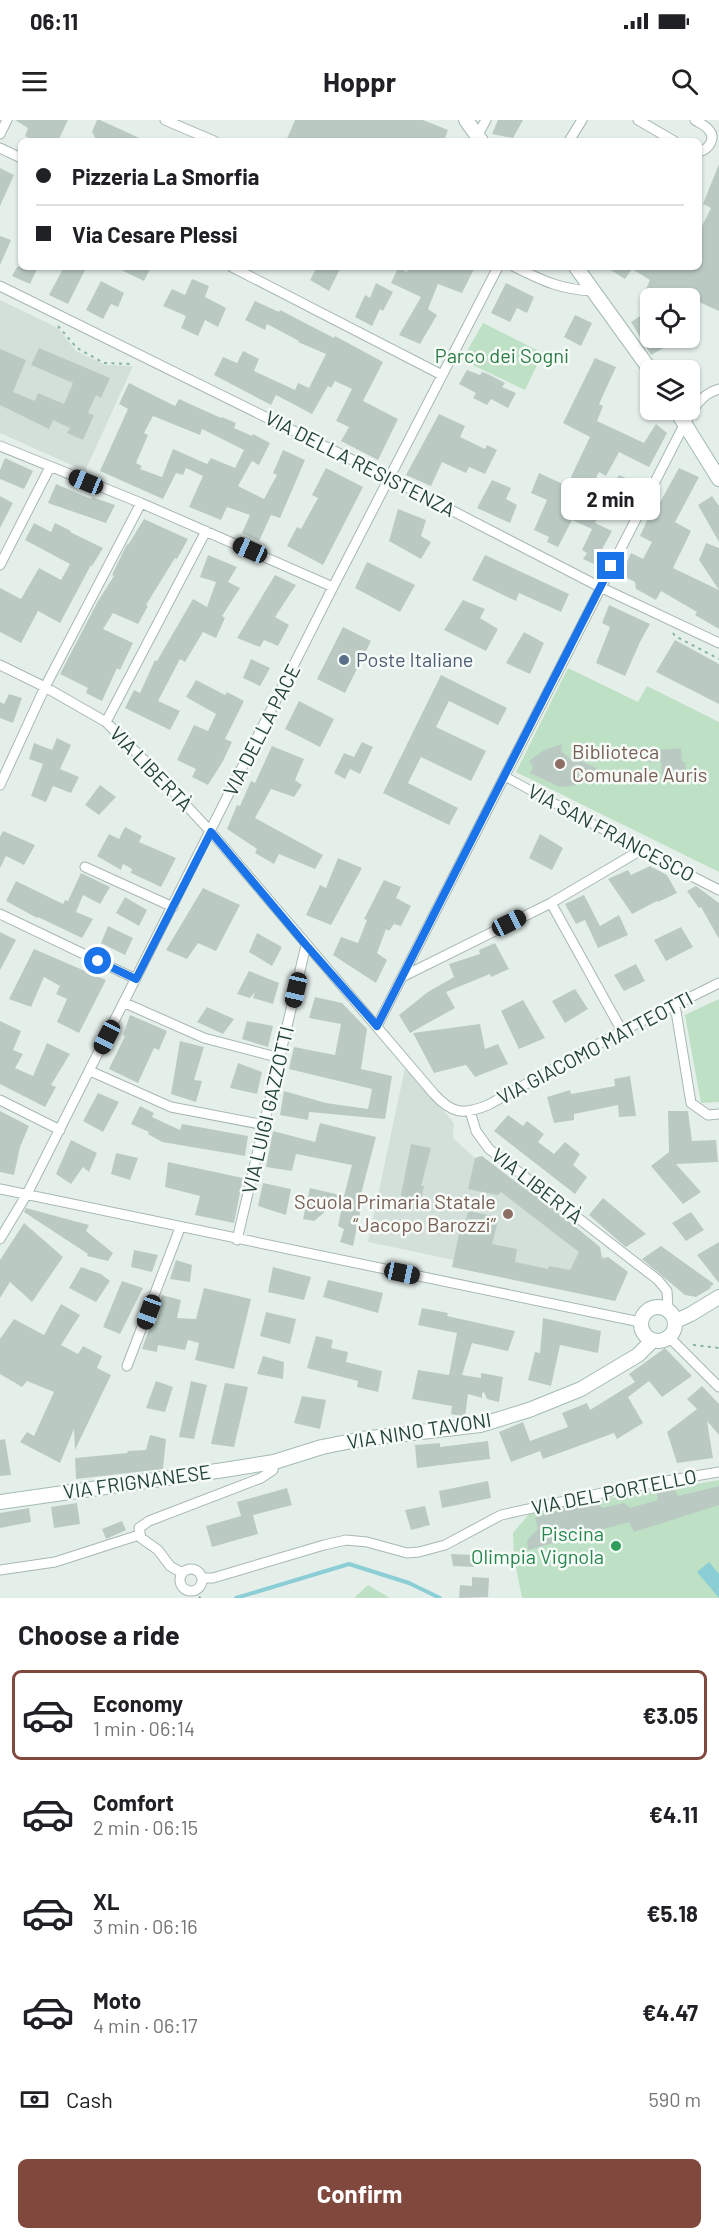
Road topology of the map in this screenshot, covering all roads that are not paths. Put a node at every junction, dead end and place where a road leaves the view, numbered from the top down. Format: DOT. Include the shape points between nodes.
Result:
graph roads {
  1 [pos="7,120"];
  2 [pos="165,120"];
  3 [pos="466,120"];
  4 [pos="486,120"];
  5 [pos="582,120"];
  6 [pos="638,120"];
  7 [pos="695,120"];
  8 [pos="0,134"];
  9 [pos="207,138"];
  10 [pos="479,138"];
  11 [pos="571,138"];
  12 [pos="669,138"];
  13 [pos="0,147"];
  14 [pos="702,151"];
  15 [pos="18,156"];
  16 [pos="238,270"];
  17 [pos="496,270"];
  18 [pos="521,270"];
  19 [pos="578,270"];
  20 [pos="0,286"];
  21 [pos="594,291"];
  22 [pos="643,360"];
  23 [pos="442,375"];
  24 [pos="719,389"];
  25 [pos="683,420"];
  26 [pos="685,423"];
  27 [pos="0,446"];
  28 [pos="50,467"];
  29 [pos="389,478"];
  30 [pos="719,479"];
  31 [pos="141,503"];
  32 [pos="206,531"];
  33 [pos="0,565"];
  34 [pos="333,587"];
  35 [pos="600,587"];
  36 [pos="719,643"];
  37 [pos="0,665"];
  38 [pos="45,687"];
  39 [pos="106,722"];
  40 [pos="504,776"];
  41 [pos="0,785"];
  42 [pos="211,832"];
  43 [pos="641,850"];
  44 [pos="85,867"];
  45 [pos="719,890"];
  46 [pos="551,903"];
  47 [pos="173,907"];
  48 [pos="0,914"];
  49 [pos="306,945"];
  50 [pos="404,976"];
  51 [pos="136,979"];
  52 [pos="719,982"];
  53 [pos="124,1003"];
  54 [pos="675,1005"];
  55 [pos="377,1026"];
  56 [pos="622,1031"];
  57 [pos="280,1058"];
  58 [pos="90,1071"];
  59 [pos="0,1100"];
  60 [pos="470,1112"];
  61 [pos="719,1114"];
  62 [pos="265,1125"];
  63 [pos="60,1130"];
  64 [pos="0,1190"];
  65 [pos="27,1194"];
  66 [pos="180,1228"];
  67 [pos="0,1239"];
  68 [pos="237,1240"];
  69 [pos="719,1297"];
  70 [pos="672,1315"];
  71 [pos="640,1322"];
  72 [pos="669,1337"];
  73 [pos="654,1341"];
  74 [pos="128,1366"];
  75 [pos="719,1387"];
  76 [pos="274,1462"];
  77 [pos="719,1472"];
  78 [pos="0,1502"];
  79 [pos="139,1535"];
  80 [pos="0,1570"];
  81 [pos="182,1572"];
  82 [pos="202,1578"];
  83 [pos="195,1595"];
  1 -- 8 [label="street"];
  2 -- 9 [label="street"];
  3 -- 10 [label="main road"];
  4 -- 10 [label="street"];
  5 -- 11 [label="street"];
  6 -- 12 [label="street"];
  7 -- 14 [label="street" via="712,135 711,145"];
  13 -- 15 [label="street"];
  16 -- 23 [label="street"];
  17 -- 23 [label="street, VIA DELLA PACE"];
  18 -- 21 [label="street" via="551,284"];
  19 -- 21 [label="main road"];
  20 -- 29 [label="street, VIA DELLA RESISTENZA"];
  21 -- 22 [label="main road"];
  23 -- 29 [label="street, VIA DELLA PACE"];
  24 -- 26 [label="street" via="700,400"];
  25 -- 26 [label="main road"];
  26 -- 30 [label="main road"];
  26 -- 35 [label="street"];
  27 -- 28 [label="street"];
  28 -- 31 [label="street"];
  28 -- 33 [label="street"];
  29 -- 34 [label="street, VIA DELLA PACE"];
  29 -- 35 [label="street, VIA DELLA RESISTENZA"];
  31 -- 32 [label="street"];
  31 -- 38 [label="street"];
  32 -- 34 [label="street"];
  32 -- 39 [label="street"];
  34 -- 42 [label="street, VIA DELLA PACE"];
  35 -- 36 [label="street, VIA DELLA RESISTENZA"];
  35 -- 40 [label="street"];
  37 -- 38 [label="street, VIA LIBERTÀ"];
  38 -- 39 [label="street, VIA LIBERTÀ"];
  38 -- 41 [label="street"];
  39 -- 42 [label="street, VIA LIBERTÀ"];
  40 -- 43 [label="street, VIA SAN FRANCESCO"];
  40 -- 50 [label="street"];
  42 -- 47 [label="street, VIA DELLA PACE"];
  42 -- 49 [label="street, VIA LIBERTÀ"];
  43 -- 45 [label="street, VIA SAN FRANCESCO"];
  43 -- 46 [label="street"];
  44 -- 47 [label="street"];
  46 -- 50 [label="street"];
  46 -- 56 [label="street"];
  47 -- 51 [label="street, VIA DELLA PACE"];
  48 -- 51 [label="street"];
  49 -- 55 [label="street, VIA LIBERTÀ"];
  49 -- 57 [label="street, VIA LUIGI GAZZOTTI"];
  50 -- 55 [label="street"];
  51 -- 53 [label="street, VIA DELLA PACE"];
  52 -- 54 [label="street, VIA GIACOMO MATTEOTTI"];
  53 -- 57 [label="street" via="204,1038"];
  53 -- 58 [label="street, VIA DELLA PACE"];
  54 -- 56 [label="street, VIA GIACOMO MATTEOTTI"];
  54 -- 61 [label="street" via="691,1103 708,1115"];
  55 -- 60 [label="street, VIA LIBERTÀ" via="440,1101 452,1110"];
  56 -- 60 [label="street, VIA GIACOMO MATTEOTTI" via="528,1085"];
  57 -- 62 [label="street, VIA LUIGI GAZZOTTI"];
  58 -- 62 [label="street" via="171,1107"];
  58 -- 63 [label="street, VIA DELLA PACE"];
  59 -- 63 [label="street"];
  60 -- 70 [label="street, VIA LIBERTÀ" via="489,1149 658,1280 667,1292"];
  62 -- 68 [label="street, VIA LUIGI GAZZOTTI"];
  63 -- 65 [label="street, VIA DELLA PACE"];
  64 -- 65 [label="street"];
  65 -- 66 [label="street"];
  65 -- 67 [label="street, VIA DELLA PACE"];
  66 -- 68 [label="street"];
  66 -- 74 [label="street"];
  68 -- 71 [label="street"];
  69 -- 70 [label="main road" via="691,1314"];
  70 -- 71 [label="main road" via="660,1306 644,1313"];
  70 -- 72 [label="main road" via="674,1330"];
  71 -- 73 [label="main road" via="644,1334"];
  72 -- 73 [label="main road"];
  72 -- 75 [label="street"];
  73 -- 76 [label="main road, VIA NINO TAVONI" via="598,1379 529,1410 465,1428 342,1443"];
  76 -- 78 [label="main road, VIA FRIGNANESE"];
  76 -- 79 [label="street" via="270,1474 144,1524"];
  77 -- 82 [label="street, VIA DEL PORTELLO" via="501,1515 445,1545 419,1552 346,1540"];
  79 -- 80 [label="street" via="55,1562"];
  79 -- 81 [label="street" via="170,1566"];
  81 -- 82 [label="street" via="194,1569"];
  81 -- 83 [label="street" via="183,1588"];
  82 -- 83 [label="street"];
}
